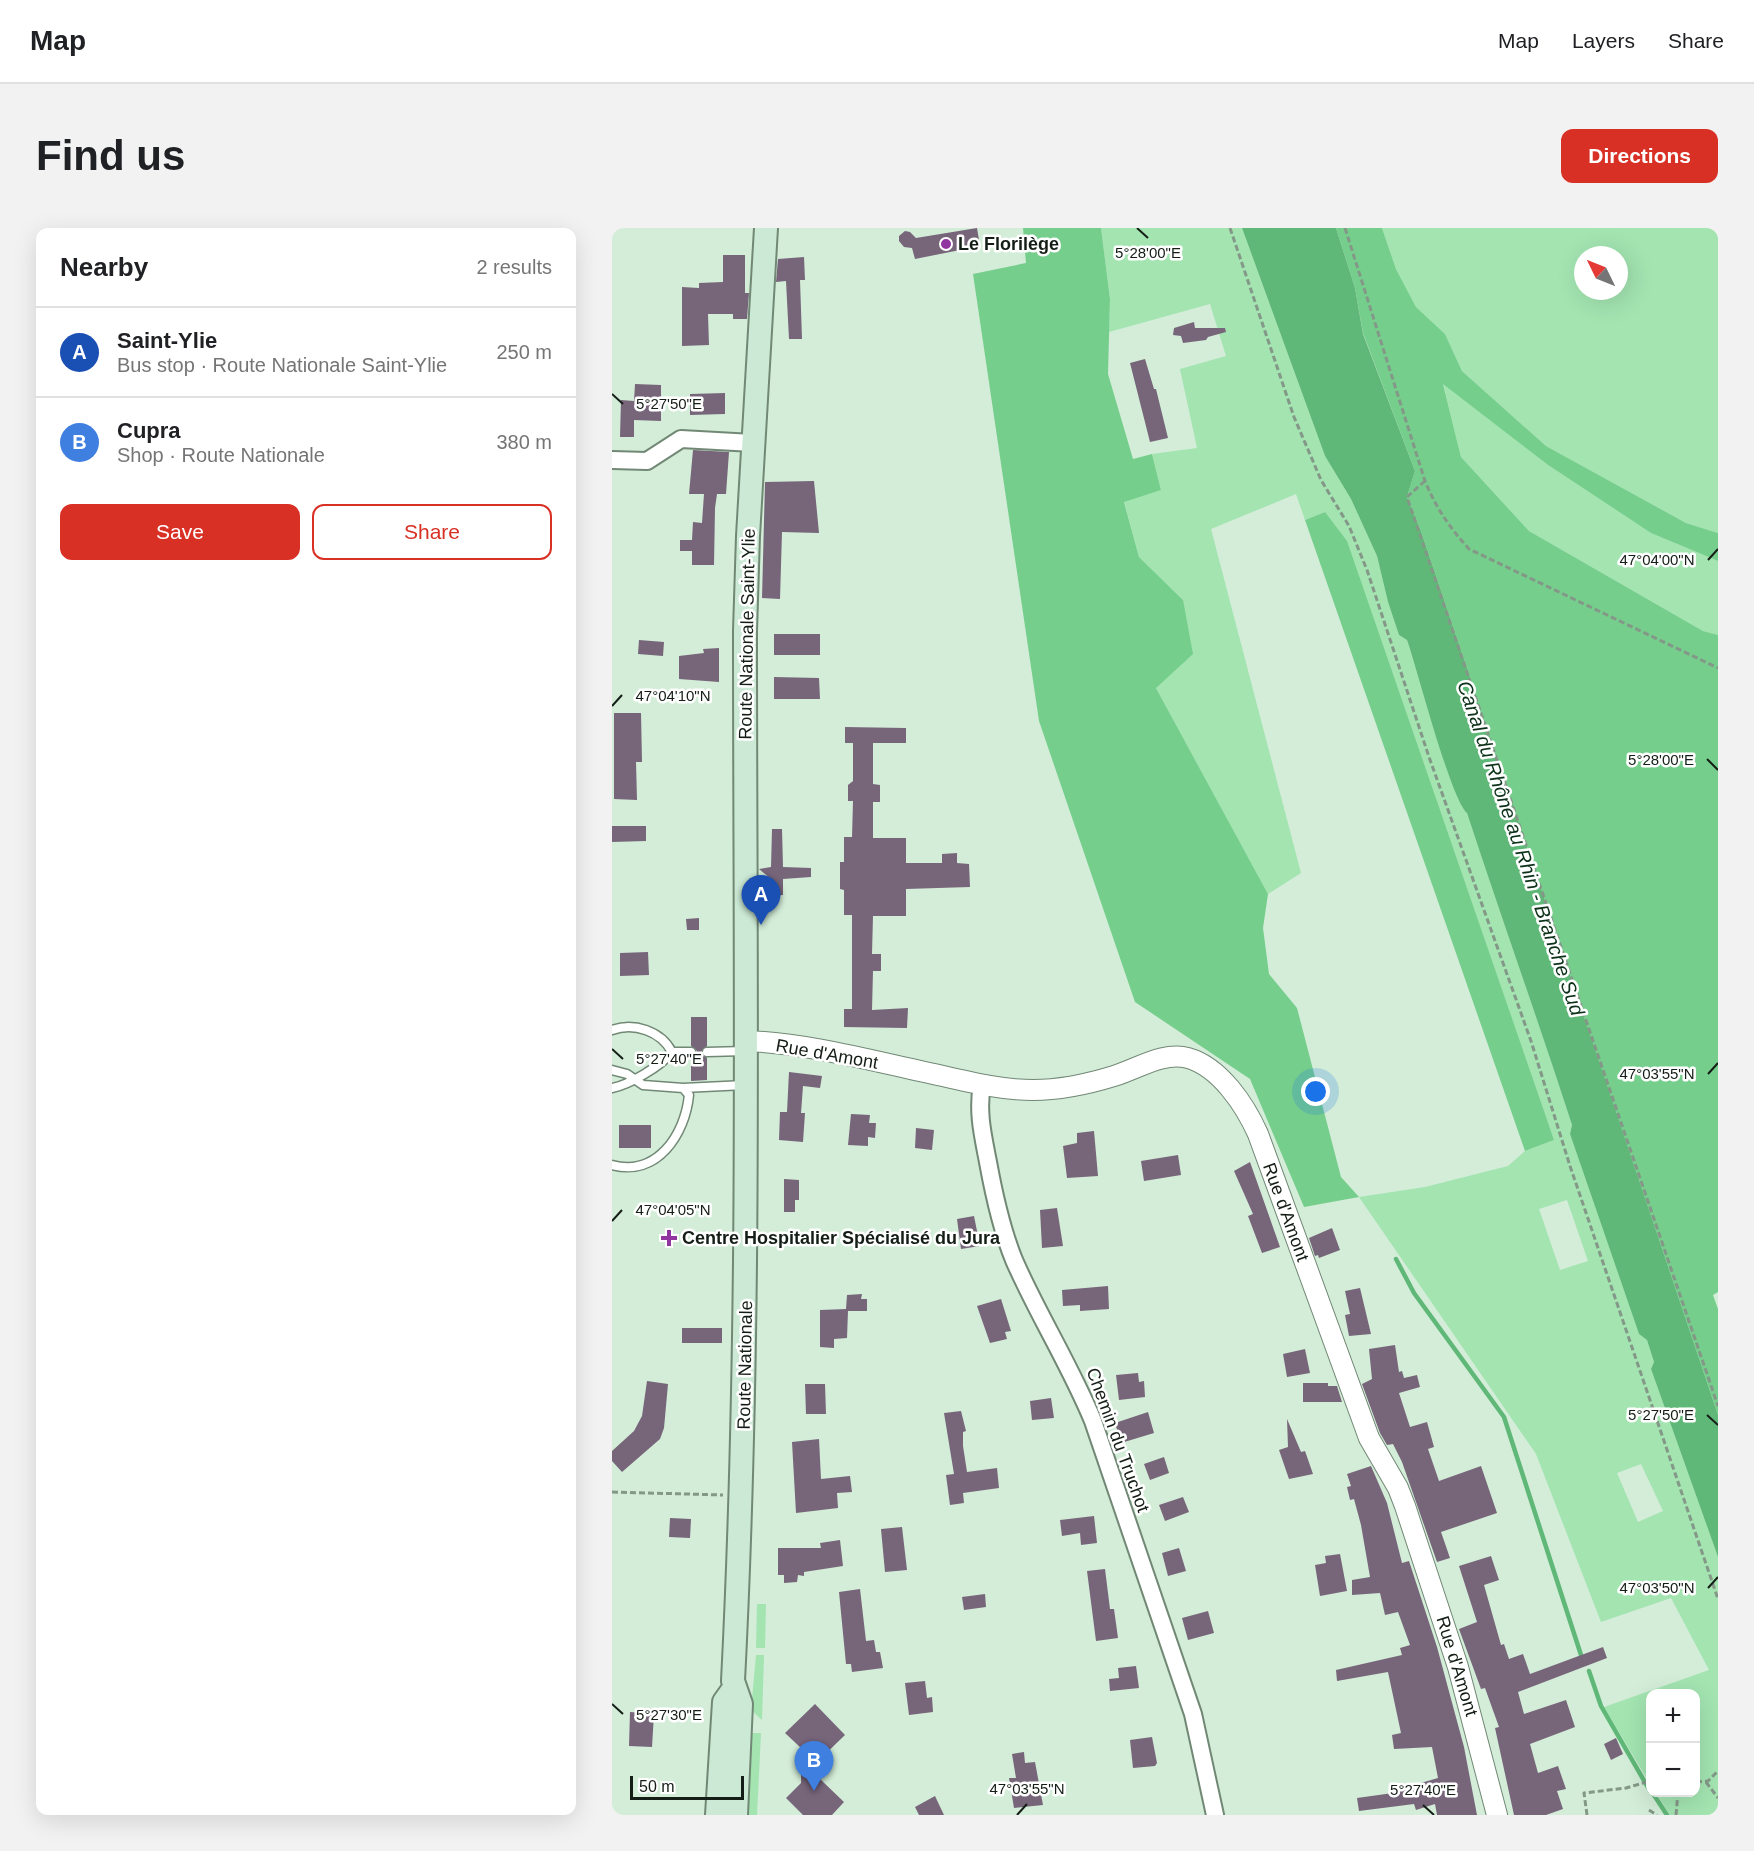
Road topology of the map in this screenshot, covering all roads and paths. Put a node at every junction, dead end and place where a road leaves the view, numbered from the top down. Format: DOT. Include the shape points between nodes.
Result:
graph roads {
  1 [pos="766,228"];
  2 [pos="1230,228"];
  3 [pos="1345,228"];
  4 [pos="753,443"];
  5 [pos="612,460"];
  6 [pos="1425,481"];
  7 [pos="1718,668"];
  8 [pos="612,1030"];
  9 [pos="746,1046"];
  10 [pos="672,1052"];
  11 [pos="691,1052"];
  12 [pos="707,1052"];
  13 [pos="612,1070"];
  14 [pos="634,1079"];
  15 [pos="746,1085"];
  16 [pos="982,1085"];
  17 [pos="612,1088"];
  18 [pos="683,1088"];
  19 [pos="612,1165"];
  20 [pos="1718,1406"];
  21 [pos="612,1492"];
  22 [pos="743,1496"];
  23 [pos="1718,1599"];
  24 [pos="734,1688"];
  25 [pos="1718,1771"];
  26 [pos="1700,1782"];
  27 [pos="1706,1782"];
  28 [pos="1646,1783"];
  29 [pos="1678,1797"];
  30 [pos="1718,1798"];
  31 [pos="1649,1810"];
  32 [pos="717,1815"];
  33 [pos="736,1815"];
  34 [pos="1215,1815"];
  35 [pos="1497,1815"];
  36 [pos="1587,1815"];
  37 [pos="1657,1815"];
  38 [pos="1676,1815"];
  1 -- 4 [label="main road, Route Nationale Saint-Ylie"];
  2 -- 23 [label="path" via="1298,426 1321,480 1350,526 1367,570 1531,1041 1573,1177"];
  3 -- 6 [label="path"];
  4 -- 5 [label="street" via="681,439 647,461"];
  4 -- 9 [label="main road, Route Nationale Saint-Ylie" via="745,631"];
  6 -- 7 [label="path" via="1436,507 1469,549"];
  6 -- 20 [label="path" via="1407,497"];
  8 -- 10 [label="lane" via="626,1026 651,1032 667,1043"];
  9 -- 12 [label="lane"];
  9 -- 15 [label="main road, Route Nationale"];
  9 -- 16 [label="street, Rue d'Amont" via="844,1055"];
  10 -- 11 [label="lane"];
  10 -- 14 [label="lane" via="655,1069"];
  13 -- 14 [label="lane"];
  14 -- 17 [label="lane"];
  14 -- 18 [label="lane" via="643,1085"];
  15 -- 18 [label="lane"];
  15 -- 22 [label="main road, Route Nationale"];
  16 -- 34 [label="street, Chemin du Truchot" via="980,1124 1007,1240 1093,1421 1193,1714"];
  16 -- 35 [label="street, Rue d'Amont" via="1053,1090 1180,1056 1206,1067 1236,1097 1258,1134 1369,1438 1405,1506 1472,1715"];
  18 -- 19 [label="lane" via="689,1095 685,1122 661,1155 632,1168"];
  21 -- 22 [label="path"];
  22 -- 24 [label="main road, Route Nationale"];
  24 -- 32 [label="main road, Route Nationale" via="724,1702"];
  24 -- 33 [label="main road, Route Nationale" via="741,1704"];
  25 -- 27 [label="path"];
  26 -- 27 [label="path"];
  27 -- 30 [label="path"];
  28 -- 36 [label="path" via="1584,1793"];
  29 -- 38 [label="path"];
  31 -- 37 [label="path"];
}
